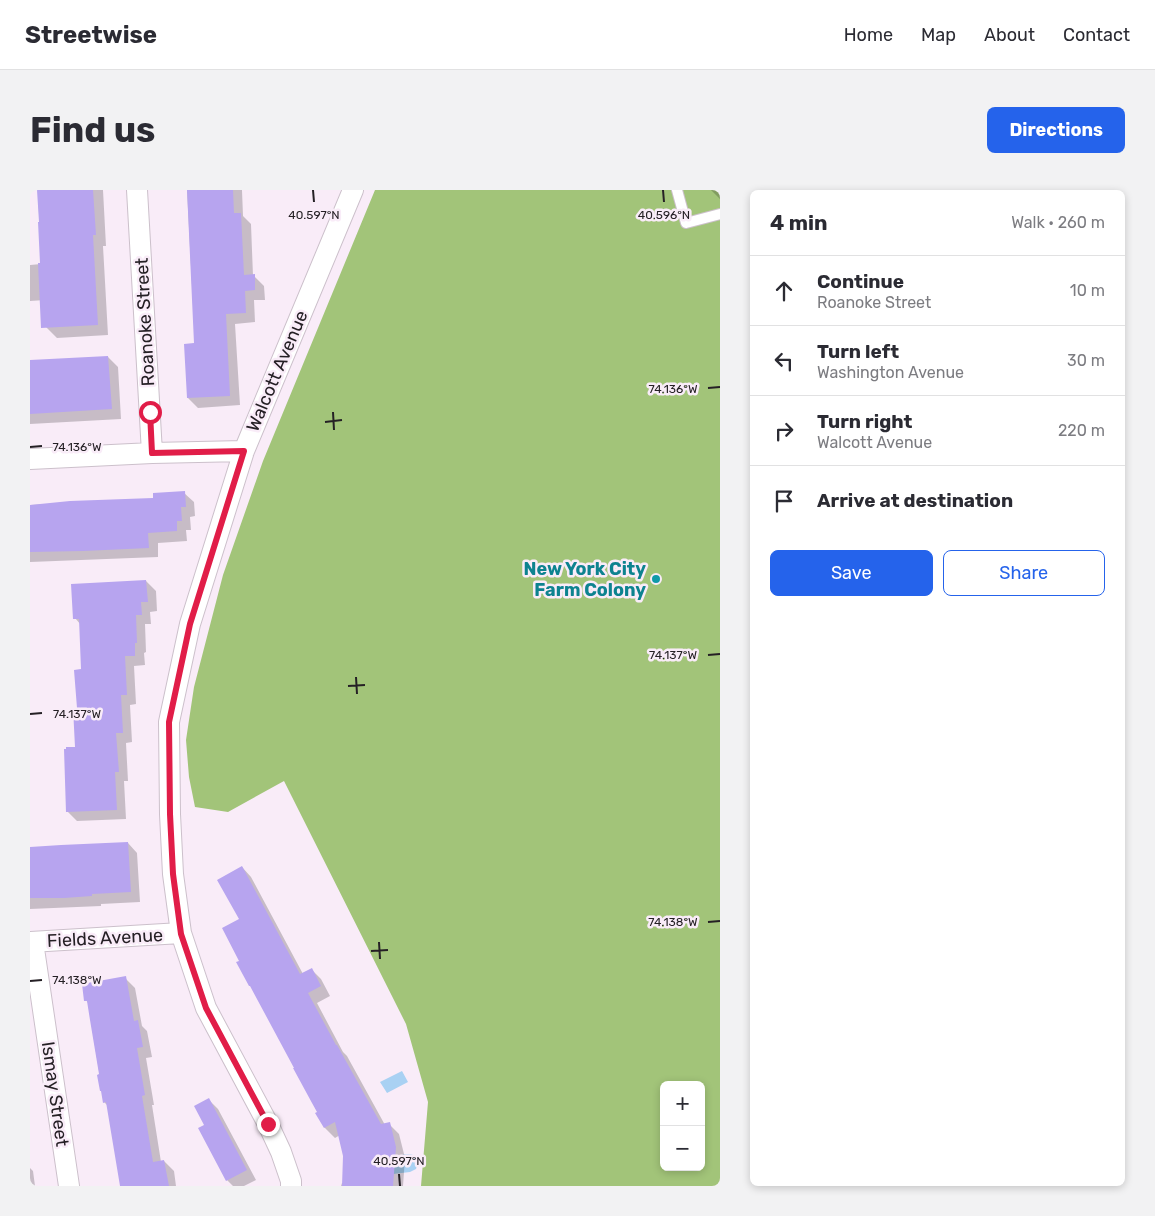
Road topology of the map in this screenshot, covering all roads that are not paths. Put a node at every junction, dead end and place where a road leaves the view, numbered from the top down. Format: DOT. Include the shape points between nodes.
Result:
graph roads {
  1 [pos="137,190"];
  2 [pos="353,190"];
  3 [pos="677,190"];
  4 [pos="720,214"];
  5 [pos="244,451"];
  6 [pos="152,453"];
  7 [pos="30,459"];
  8 [pos="181,934"];
  9 [pos="31,942"];
  10 [pos="69,1186"];
  11 [pos="291,1186"];
  1 -- 6 [label="street, Roanoke Street"];
  2 -- 5 [label="street, Walcott Avenue"];
  3 -- 4 [label="lane" via="686,222"];
  5 -- 6 [label="street"];
  5 -- 8 [label="street, Walcott Avenue" via="190,624 169,722 173,874"];
  6 -- 7 [label="street"];
  8 -- 9 [label="street, Fields Avenue"];
  8 -- 11 [label="street, Walcott Avenue" via="206,1008 268,1124"];
  9 -- 10 [label="street, Ismay Street"];
}
